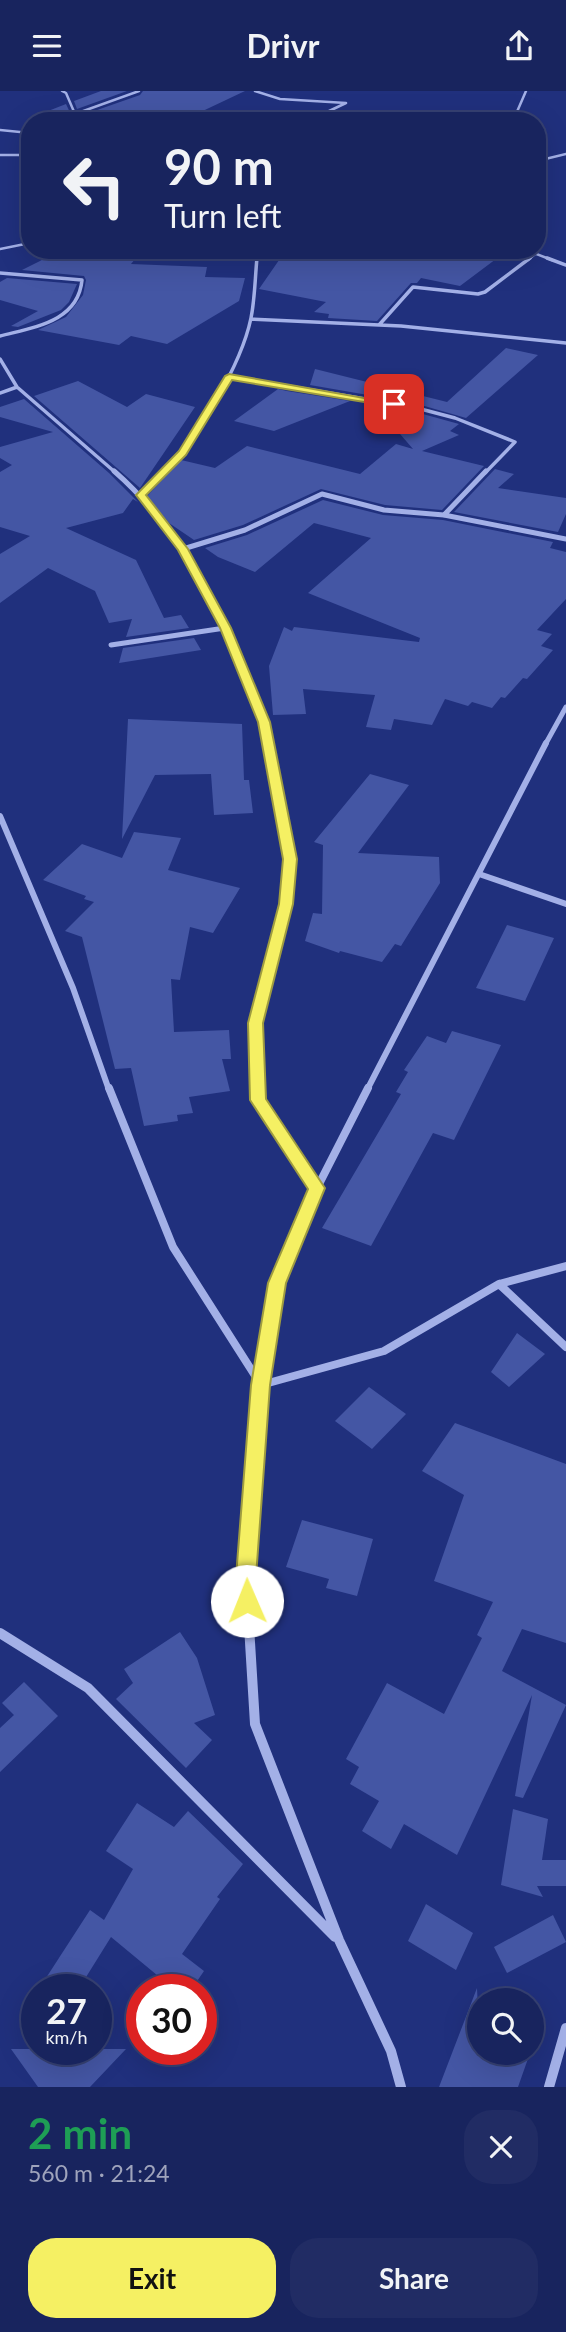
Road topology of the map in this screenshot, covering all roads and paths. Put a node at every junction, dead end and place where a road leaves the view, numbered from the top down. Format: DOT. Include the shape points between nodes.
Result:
graph roads {
  1 [pos="62,91"];
  2 [pos="139,91"];
  3 [pos="255,91"];
  4 [pos="526,91"];
  5 [pos="74,112"];
  6 [pos="81,112"];
  7 [pos="329,112"];
  8 [pos="517,112"];
  9 [pos="0,130"];
  10 [pos="21,132"];
  11 [pos="566,154"];
  12 [pos="21,155"];
  13 [pos="0,156"];
  14 [pos="9,156"];
  15 [pos="546,158"];
  16 [pos="3,161"];
  17 [pos="21,245"];
  18 [pos="0,249"];
  19 [pos="546,257"];
  20 [pos="257,259"];
  21 [pos="525,259"];
  22 [pos="566,265"];
  23 [pos="0,273"];
  24 [pos="251,319"];
  25 [pos="379,325"];
  26 [pos="0,336"];
  27 [pos="566,343"];
  28 [pos="0,359"];
  29 [pos="229,376"];
  30 [pos="17,387"];
  31 [pos="0,393"];
  32 [pos="141,495"];
  33 [pos="444,515"];
  34 [pos="566,539"];
  35 [pos="183,549"];
  36 [pos="225,628"];
  37 [pos="111,645"];
  38 [pos="566,707"];
  39 [pos="0,815"];
  40 [pos="479,874"];
  41 [pos="566,904"];
  42 [pos="317,1188"];
  43 [pos="566,1266"];
  44 [pos="499,1284"];
  45 [pos="566,1347"];
  46 [pos="261,1385"];
  47 [pos="0,1633"];
  48 [pos="339,1940"];
  49 [pos="566,2028"];
  50 [pos="401,2087"];
  51 [pos="548,2087"];
  1 -- 5 [label="street"];
  2 -- 6 [label="street"];
  3 -- 7 [label="street" via="281,99 347,104"];
  4 -- 8 [label="street"];
  9 -- 10 [label="street"];
  11 -- 15 [label="street"];
  12 -- 14 [label="street"];
  13 -- 14 [label="street"];
  14 -- 16 [label="street"];
  17 -- 18 [label="street"];
  19 -- 22 [label="street"];
  20 -- 24 [label="street"];
  21 -- 25 [label="street" via="478,294 413,287"];
  23 -- 26 [label="street" via="82,280 83,288 71,310 57,319"];
  24 -- 25 [label="street"];
  24 -- 29 [label="street"];
  25 -- 27 [label="street"];
  28 -- 30 [label="street"];
  29 -- 32 [label="street" via="183,453"];
  29 -- 33 [label="street" via="413,407 515,442"];
  30 -- 31 [label="street"];
  30 -- 32 [label="street"];
  32 -- 35 [label="street"];
  33 -- 34 [label="street"];
  33 -- 35 [label="street" via="384,510 323,494 245,530"];
  35 -- 36 [label="street"];
  36 -- 37 [label="street"];
  36 -- 42 [label="street" via="264,722 290,859 286,904 256,1023 258,1100"];
  38 -- 40 [label="street"];
  39 -- 46 [label="street" via="173,1247"];
  40 -- 41 [label="street"];
  40 -- 42 [label="street"];
  42 -- 46 [label="street" via="277,1283"];
  43 -- 44 [label="street"];
  44 -- 45 [label="street"];
  44 -- 46 [label="street" via="384,1351"];
  46 -- 48 [label="street" via="246,1577 255,1724"];
  47 -- 48 [label="street" via="88,1688"];
  48 -- 50 [label="street" via="391,2050"];
  49 -- 51 [label="street"];
}
